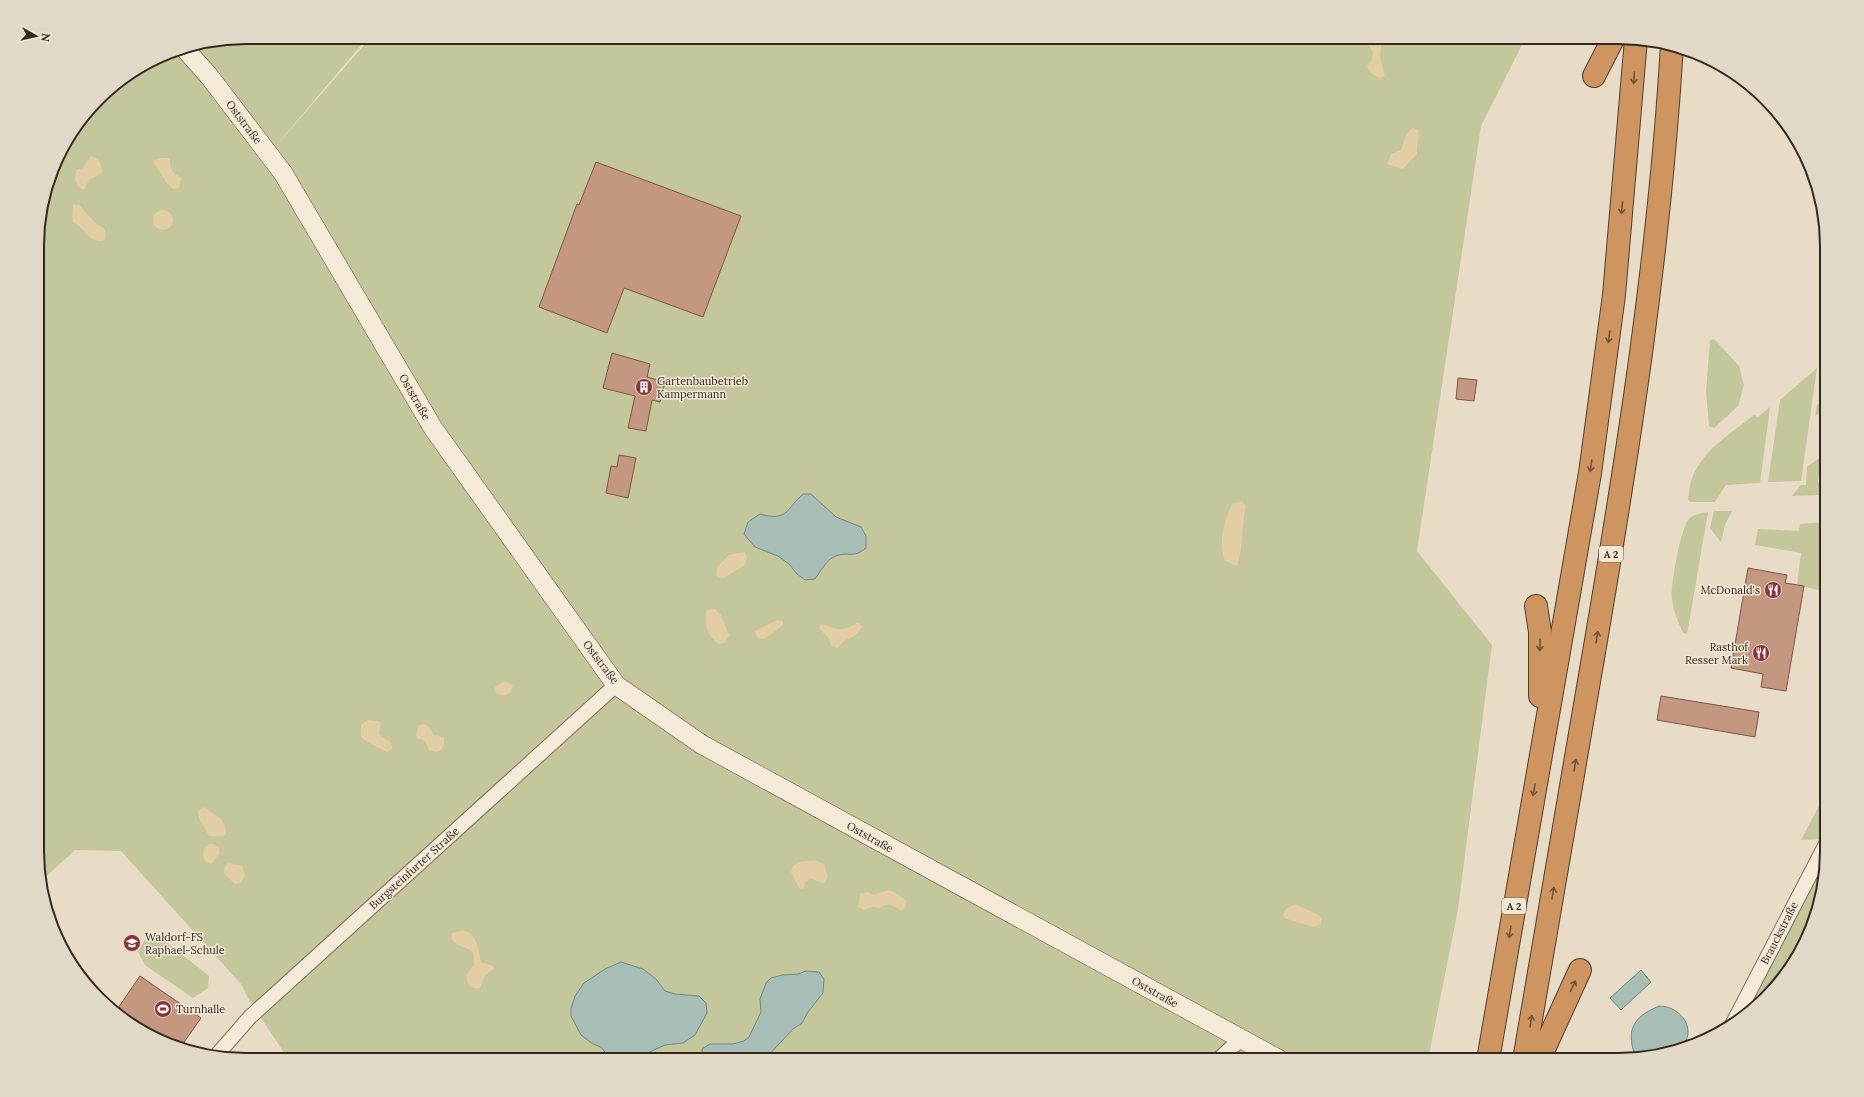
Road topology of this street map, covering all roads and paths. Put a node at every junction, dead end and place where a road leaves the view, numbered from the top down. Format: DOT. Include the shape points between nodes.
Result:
graph roads {
  1 [pos="1610,44"];
  2 [pos="1636,45"];
  3 [pos="1672,51"];
  4 [pos="188,53"];
  5 [pos="1594,76"];
  6 [pos="1536,606"];
  7 [pos="616,685"];
  8 [pos="1540,752"];
  9 [pos="1820,855"];
  10 [pos="1580,970"];
  11 [pos="1738,1013"];
  12 [pos="1241,1039"];
  13 [pos="220,1051"];
  14 [pos="1226,1053"];
  15 [pos="1267,1053"];
  16 [pos="1489,1053"];
  17 [pos="1525,1053"];
  18 [pos="1542,1053"];
  1 -- 5 [label="highway"];
  2 -- 8 [label="highway, A 2, one-way" via="1614,295 1590,473"];
  17 -- 3 [label="highway, A 2, one-way" via="1624,478 1649,300 1668,114"];
  4 -- 7 [label="street, Oststraße" via="283,173 433,428"];
  6 -- 8 [label="highway, one-way" via="1540,632"];
  7 -- 12 [label="street, Oststraße" via="701,744"];
  7 -- 13 [label="street, Burgsteinfurter Straße" via="250,1018"];
  8 -- 16 [label="highway, A 2, one-way"];
  9 -- 11 [label="street, Brauckstraße"];
  18 -- 10 [label="highway, one-way"];
  12 -- 14 [label="street"];
  12 -- 15 [label="street, Oststraße"];
}
